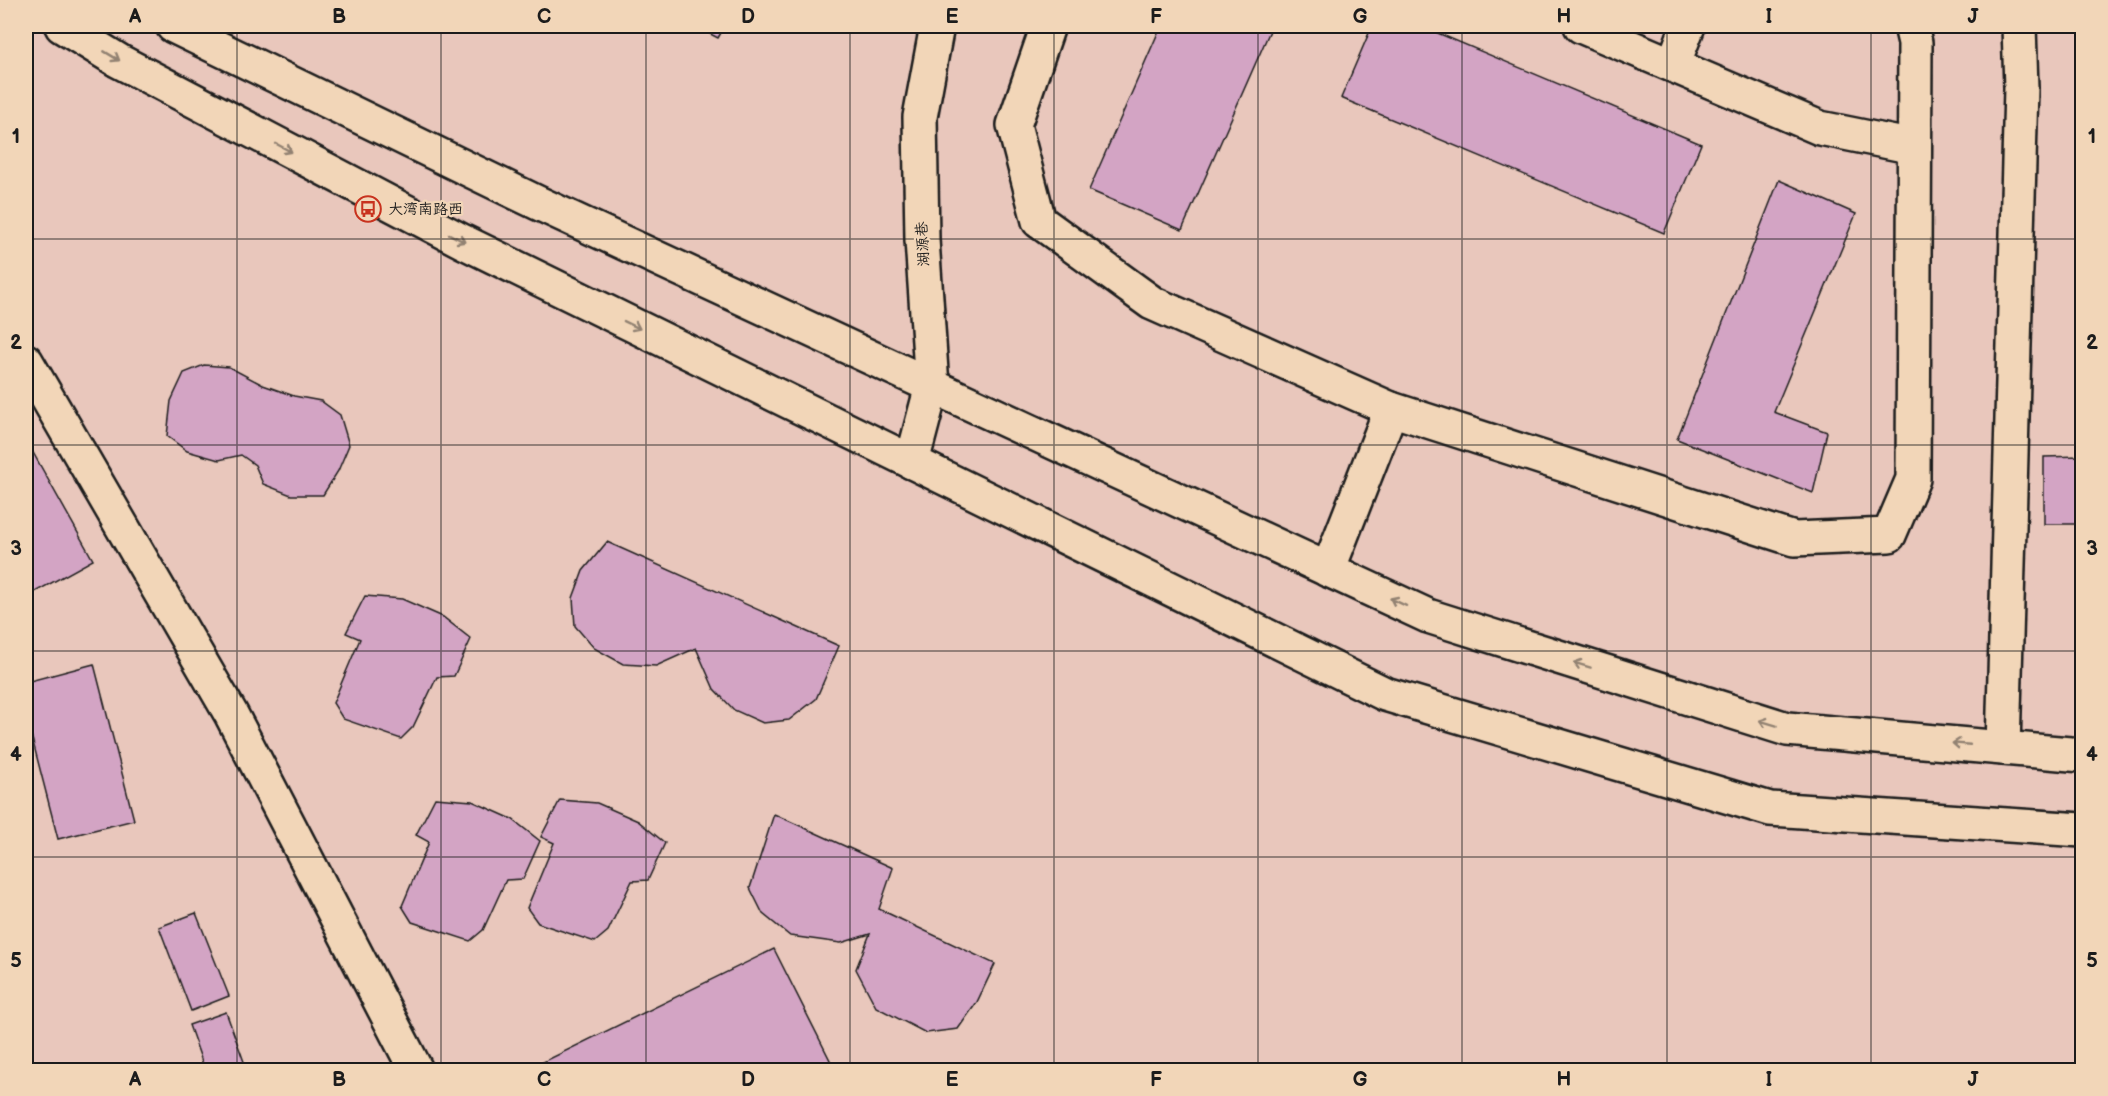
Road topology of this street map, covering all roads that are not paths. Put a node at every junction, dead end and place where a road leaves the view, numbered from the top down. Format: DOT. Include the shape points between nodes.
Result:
graph roads {
  1 [pos="62,26"];
  2 [pos="173,26"];
  3 [pos="937,26"];
  4 [pos="1047,26"];
  5 [pos="1581,26"];
  6 [pos="1688,26"];
  7 [pos="1911,26"];
  8 [pos="2019,26"];
  9 [pos="1673,65"];
  10 [pos="1914,147"];
  11 [pos="26,361"];
  12 [pos="932,386"];
  13 [pos="1391,409"];
  14 [pos="912,462"];
  15 [pos="1328,570"];
  16 [pos="2003,748"];
  17 [pos="2082,755"];
  18 [pos="2082,830"];
  19 [pos="416,1071"];
  1 -- 14 [label="main road, one-way" via="119,61 462,241"];
  2 -- 12 [label="main road" via="538,204"];
  3 -- 12 [label="main road, 湖源巷" via="920,117 922,240"];
  4 -- 13 [label="main road" via="1014,125 1039,221 1152,303"];
  5 -- 9 [label="main road"];
  6 -- 9 [label="main road"];
  7 -- 10 [label="main road" via="1915,44"];
  8 -- 16 [label="main road" via="2021,88"];
  9 -- 10 [label="main road" via="1820,128"];
  10 -- 13 [label="main road" via="1913,479 1889,535 1794,539"];
  11 -- 19 [label="main road" via="231,714"];
  12 -- 14 [label="main road, 湖源巷"];
  12 -- 15 [label="main road"];
  13 -- 15 [label="main road"];
  14 -- 18 [label="main road" via="1385,694 1770,809"];
  16 -- 15 [label="main road, one-way" via="1787,729 1428,616"];
  16 -- 17 [label="main road"];
}
